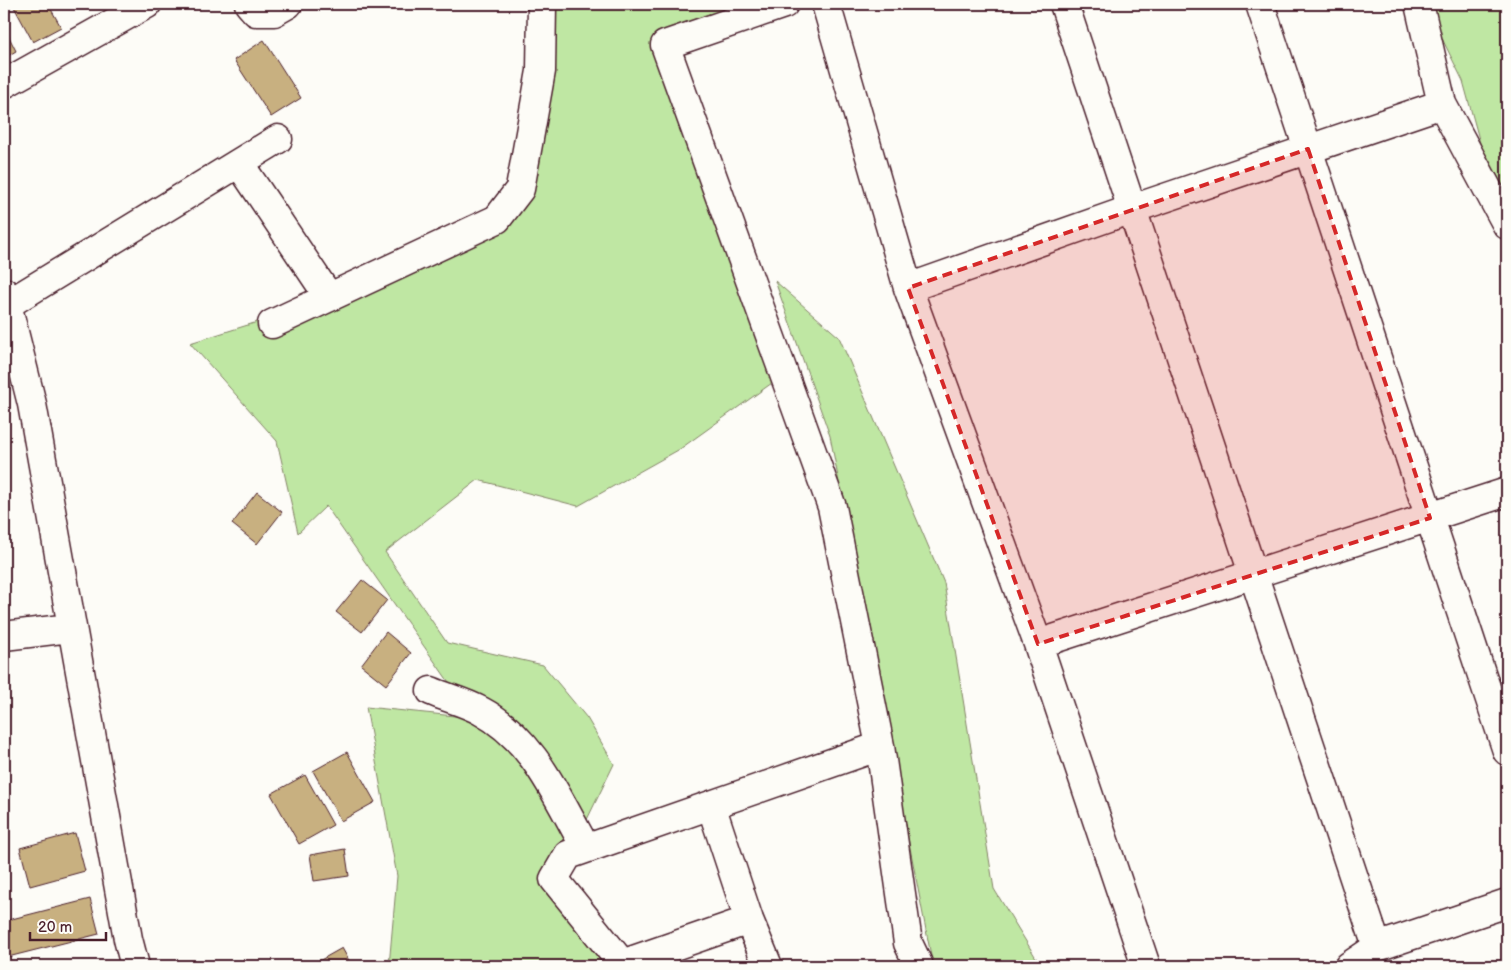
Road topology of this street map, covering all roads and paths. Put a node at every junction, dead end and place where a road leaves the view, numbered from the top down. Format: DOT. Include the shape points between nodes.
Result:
graph roads {
  1 [pos="147,4"];
  2 [pos="249,4"];
  3 [pos="288,4"];
  4 [pos="542,4"];
  5 [pos="784,4"];
  6 [pos="826,4"];
  7 [pos="1064,4"];
  8 [pos="1260,4"];
  9 [pos="1419,4"];
  10 [pos="4,84"];
  11 [pos="1442,104"];
  12 [pos="278,139"];
  13 [pos="1308,149"];
  14 [pos="239,163"];
  15 [pos="1132,209"];
  16 [pos="1507,225"];
  17 [pos="908,288"];
  18 [pos="329,297"];
  19 [pos="6,298"];
  20 [pos="272,324"];
  21 [pos="1507,492"];
  22 [pos="1430,518"];
  23 [pos="1254,575"];
  24 [pos="70,628"];
  25 [pos="4,636"];
  26 [pos="1038,644"];
  27 [pos="431,691"];
  28 [pos="880,746"];
  29 [pos="1507,751"];
  30 [pos="711,805"];
  31 [pos="586,848"];
  32 [pos="1507,903"];
  33 [pos="750,920"];
  34 [pos="1377,947"];
  35 [pos="623,965"];
  36 [pos="135,966"];
  37 [pos="768,966"];
  38 [pos="919,966"];
  39 [pos="1146,966"];
  40 [pos="1349,966"];
  1 -- 10 [label="street"];
  2 -- 3 [label="street" via="256,12 274,12"];
  4 -- 18 [label="street" via="542,72 520,190 497,219"];
  5 -- 28 [label="street" via="665,45 832,507"];
  6 -- 17 [label="street"];
  7 -- 15 [label="street"];
  8 -- 13 [label="street"];
  9 -- 11 [label="street"];
  11 -- 13 [label="street"];
  11 -- 16 [label="street"];
  12 -- 14 [label="street"];
  13 -- 15 [label="street"];
  13 -- 22 [label="street"];
  14 -- 18 [label="street"];
  14 -- 19 [label="street"];
  15 -- 17 [label="street"];
  15 -- 23 [label="street"];
  17 -- 26 [label="street"];
  18 -- 20 [label="street"];
  19 -- 24 [label="street" via="32,404"];
  21 -- 22 [label="street"];
  22 -- 23 [label="street"];
  22 -- 29 [label="street"];
  23 -- 26 [label="street"];
  23 -- 34 [label="street"];
  24 -- 25 [label="street"];
  24 -- 36 [label="street"];
  26 -- 39 [label="street"];
  27 -- 31 [label="street" via="480,710 514,734 536,760"];
  28 -- 30 [label="street"];
  28 -- 38 [label="street" via="908,943"];
  30 -- 31 [label="street"];
  30 -- 33 [label="street"];
  31 -- 35 [label="street" via="568,855 554,879"];
  32 -- 34 [label="street"];
  33 -- 35 [label="street"];
  33 -- 37 [label="street"];
  34 -- 40 [label="street"];
}
